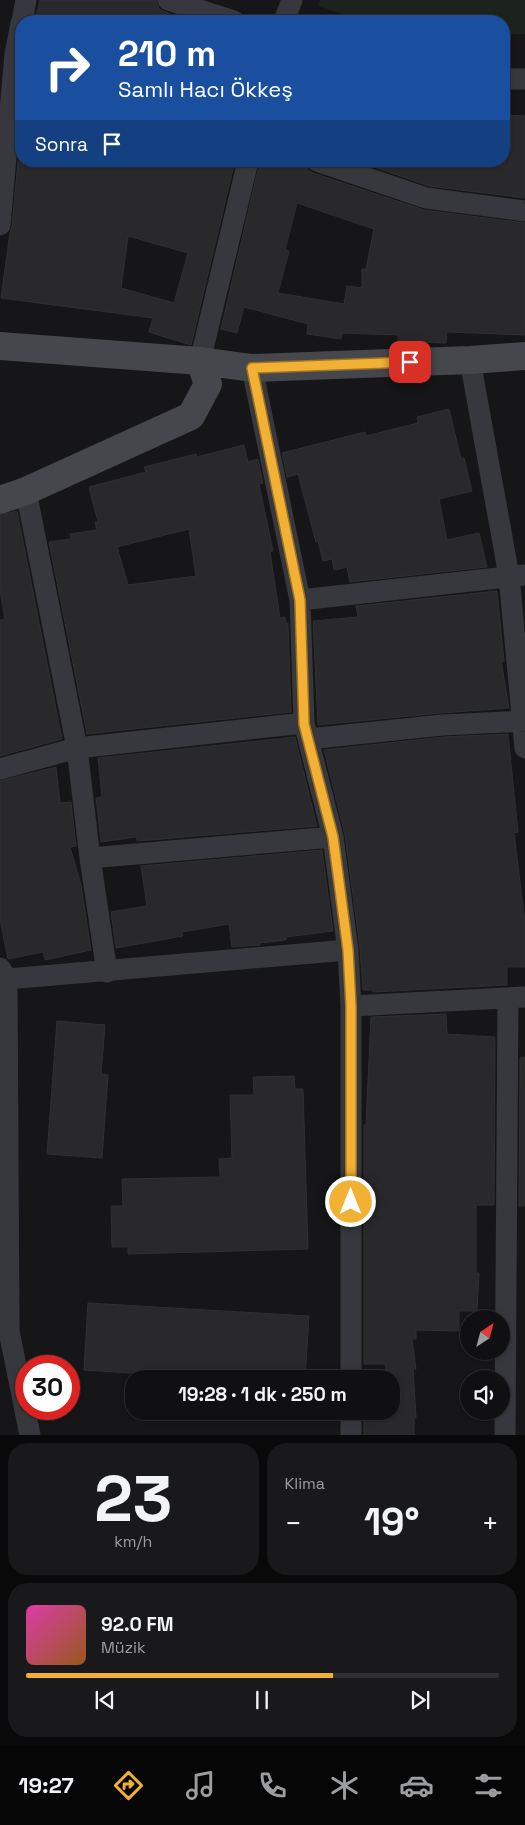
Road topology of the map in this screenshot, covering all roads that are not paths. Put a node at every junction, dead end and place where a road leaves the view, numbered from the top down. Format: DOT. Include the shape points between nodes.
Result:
graph roads {
  1 [pos="26,0"];
  2 [pos="168,0"];
  3 [pos="292,0"];
  4 [pos="23,15"];
  5 [pos="215,15"];
  6 [pos="286,15"];
  7 [pos="12,53"];
  8 [pos="510,79"];
  9 [pos="525,79"];
  10 [pos="247,167"];
  11 [pos="335,167"];
  12 [pos="525,210"];
  13 [pos="0,225"];
  14 [pos="0,346"];
  15 [pos="525,356"];
  16 [pos="470,360"];
  17 [pos="200,361"];
  18 [pos="252,368"];
  19 [pos="26,491"];
  20 [pos="0,500"];
  21 [pos="517,576"];
  22 [pos="300,600"];
  23 [pos="523,721"];
  24 [pos="306,731"];
  25 [pos="77,748"];
  26 [pos="525,748"];
  27 [pos="0,769"];
  28 [pos="333,837"];
  29 [pos="90,858"];
  30 [pos="348,950"];
  31 [pos="106,972"];
  32 [pos="3,974"];
  33 [pos="517,998"];
  34 [pos="351,1006"];
  35 [pos="5,1329"];
  36 [pos="351,1370"];
  37 [pos="351,1420"];
  38 [pos="30,1435"];
  39 [pos="351,1435"];
  40 [pos="505,1435"];
  1 -- 4 [label="street"];
  2 -- 5 [label="street"];
  3 -- 6 [label="street"];
  7 -- 13 [label="street"];
  8 -- 9 [label="street"];
  10 -- 17 [label="street"];
  11 -- 12 [label="street" via="426,198"];
  14 -- 17 [label="street"];
  15 -- 16 [label="street"];
  16 -- 18 [label="street"];
  16 -- 21 [label="street"];
  17 -- 18 [label="street"];
  17 -- 19 [label="street" via="208,384 191,416"];
  18 -- 22 [label="street"];
  19 -- 20 [label="street"];
  19 -- 25 [label="street"];
  21 -- 22 [label="street"];
  21 -- 23 [label="street"];
  22 -- 24 [label="street"];
  23 -- 24 [label="street"];
  23 -- 26 [label="street"];
  24 -- 25 [label="street"];
  24 -- 28 [label="street"];
  25 -- 27 [label="street"];
  25 -- 29 [label="street"];
  28 -- 29 [label="street"];
  28 -- 30 [label="street"];
  29 -- 31 [label="street"];
  30 -- 31 [label="street"];
  30 -- 34 [label="street"];
  31 -- 32 [label="street"];
  32 -- 35 [label="street"];
  33 -- 34 [label="street"];
  33 -- 40 [label="street"];
  34 -- 36 [label="street"];
  35 -- 38 [label="street"];
  37 -- 39 [label="street"];
}
